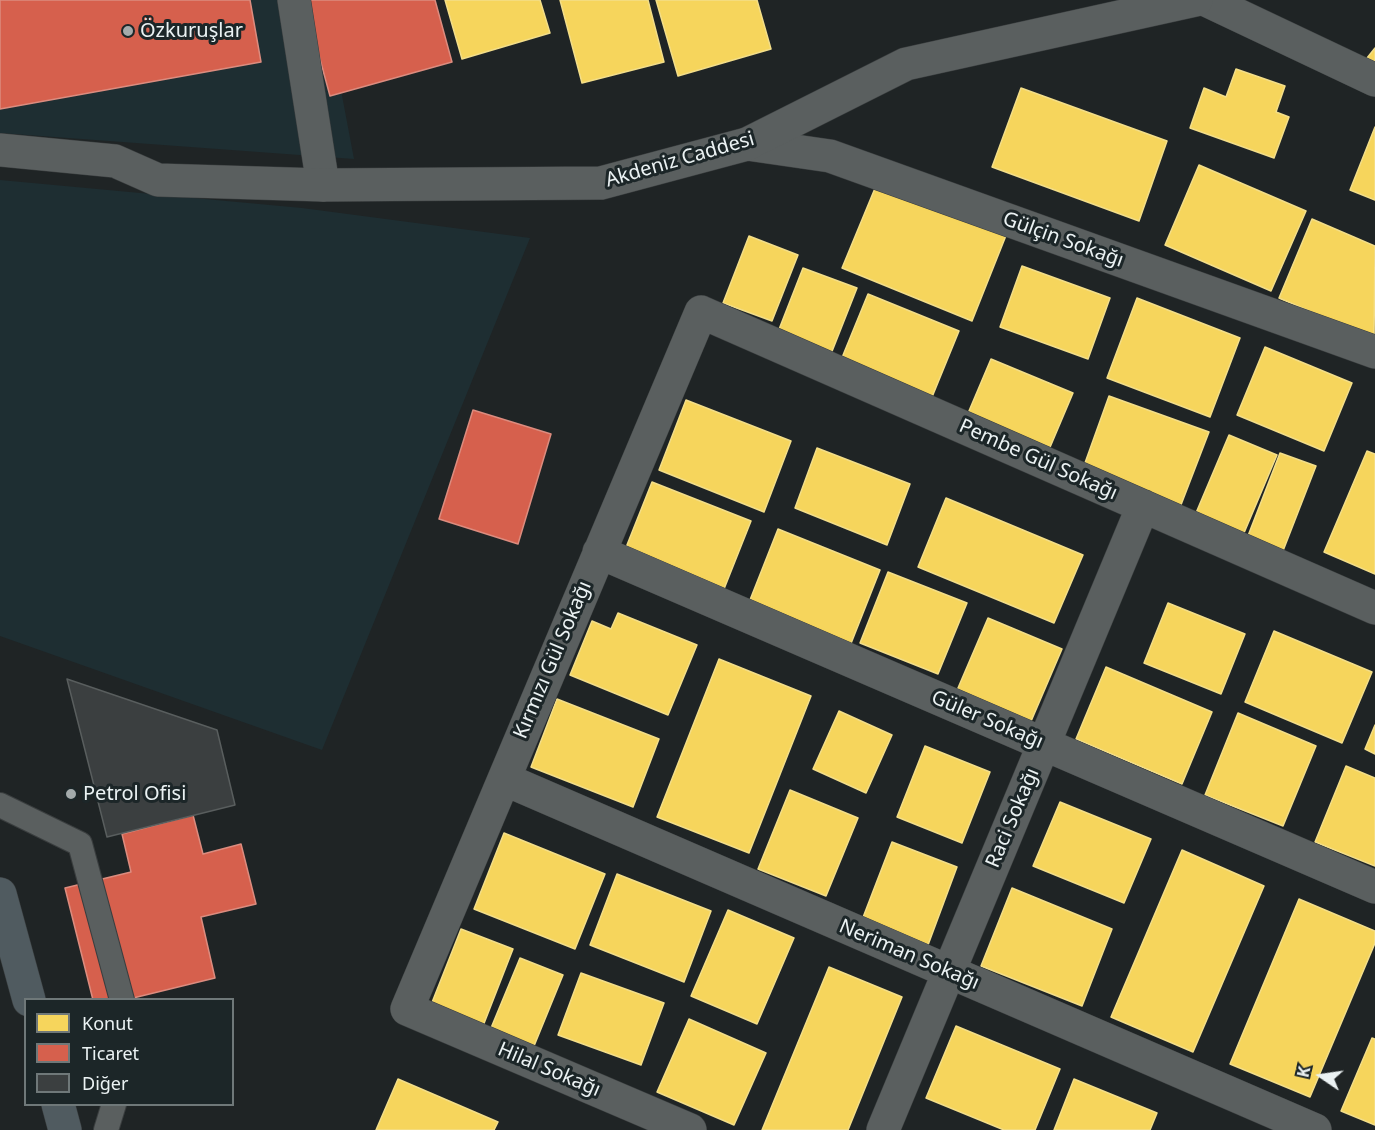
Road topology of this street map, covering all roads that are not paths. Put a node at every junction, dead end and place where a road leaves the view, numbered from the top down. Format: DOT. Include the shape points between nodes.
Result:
graph roads {
  1 [pos="294,0"];
  2 [pos="1197,0"];
  3 [pos="1206,0"];
  4 [pos="1375,80"];
  5 [pos="747,144"];
  6 [pos="0,150"];
  7 [pos="323,185"];
  8 [pos="701,312"];
  9 [pos="1375,352"];
  10 [pos="1143,506"];
  11 [pos="599,552"];
  12 [pos="1375,608"];
  13 [pos="1044,744"];
  14 [pos="504,779"];
  15 [pos="0,805"];
  16 [pos="1375,887"];
  17 [pos="0,894"];
  18 [pos="949,972"];
  19 [pos="29,998"];
  20 [pos="122,998"];
  21 [pos="407,1009"];
  22 [pos="59,1106"];
  23 [pos="113,1106"];
  24 [pos="644,1121"];
  25 [pos="65,1130"];
  26 [pos="106,1130"];
  27 [pos="690,1130"];
  28 [pos="883,1130"];
  29 [pos="1315,1130"];
  1 -- 7 [label="street"];
  2 -- 5 [label="street, Akdeniz Caddesi" via="906,64"];
  3 -- 4 [label="street"];
  5 -- 7 [label="street, Akdeniz Caddesi" via="601,183"];
  5 -- 9 [label="street, Gülçin Sokağı" via="830,156"];
  6 -- 7 [label="street, Akdeniz Caddesi" via="115,161 158,180"];
  8 -- 10 [label="street, Pembe Gül Sokağı"];
  8 -- 11 [label="street, Kırmızı Gül Sokağı"];
  10 -- 12 [label="street, Pembe Gül Sokağı"];
  10 -- 13 [label="street, Raci Sokağı"];
  11 -- 13 [label="street, Güler Sokağı"];
  11 -- 14 [label="street, Kırmızı Gül Sokağı"];
  13 -- 16 [label="street, Güler Sokağı"];
  13 -- 18 [label="street, Raci Sokağı"];
  14 -- 18 [label="street, Neriman Sokağı"];
  14 -- 21 [label="street, Kırmızı Gül Sokağı"];
  15 -- 20 [label="lane" via="81,844"];
  17 -- 19 [label="main road"];
  18 -- 28 [label="street, Raci Sokağı"];
  18 -- 29 [label="street, Neriman Sokağı"];
  21 -- 24 [label="street, Hilal Sokağı"];
  22 -- 25 [label="main road"];
  23 -- 26 [label="lane"];
  24 -- 27 [label="street, Hilal Sokağı"];
}
